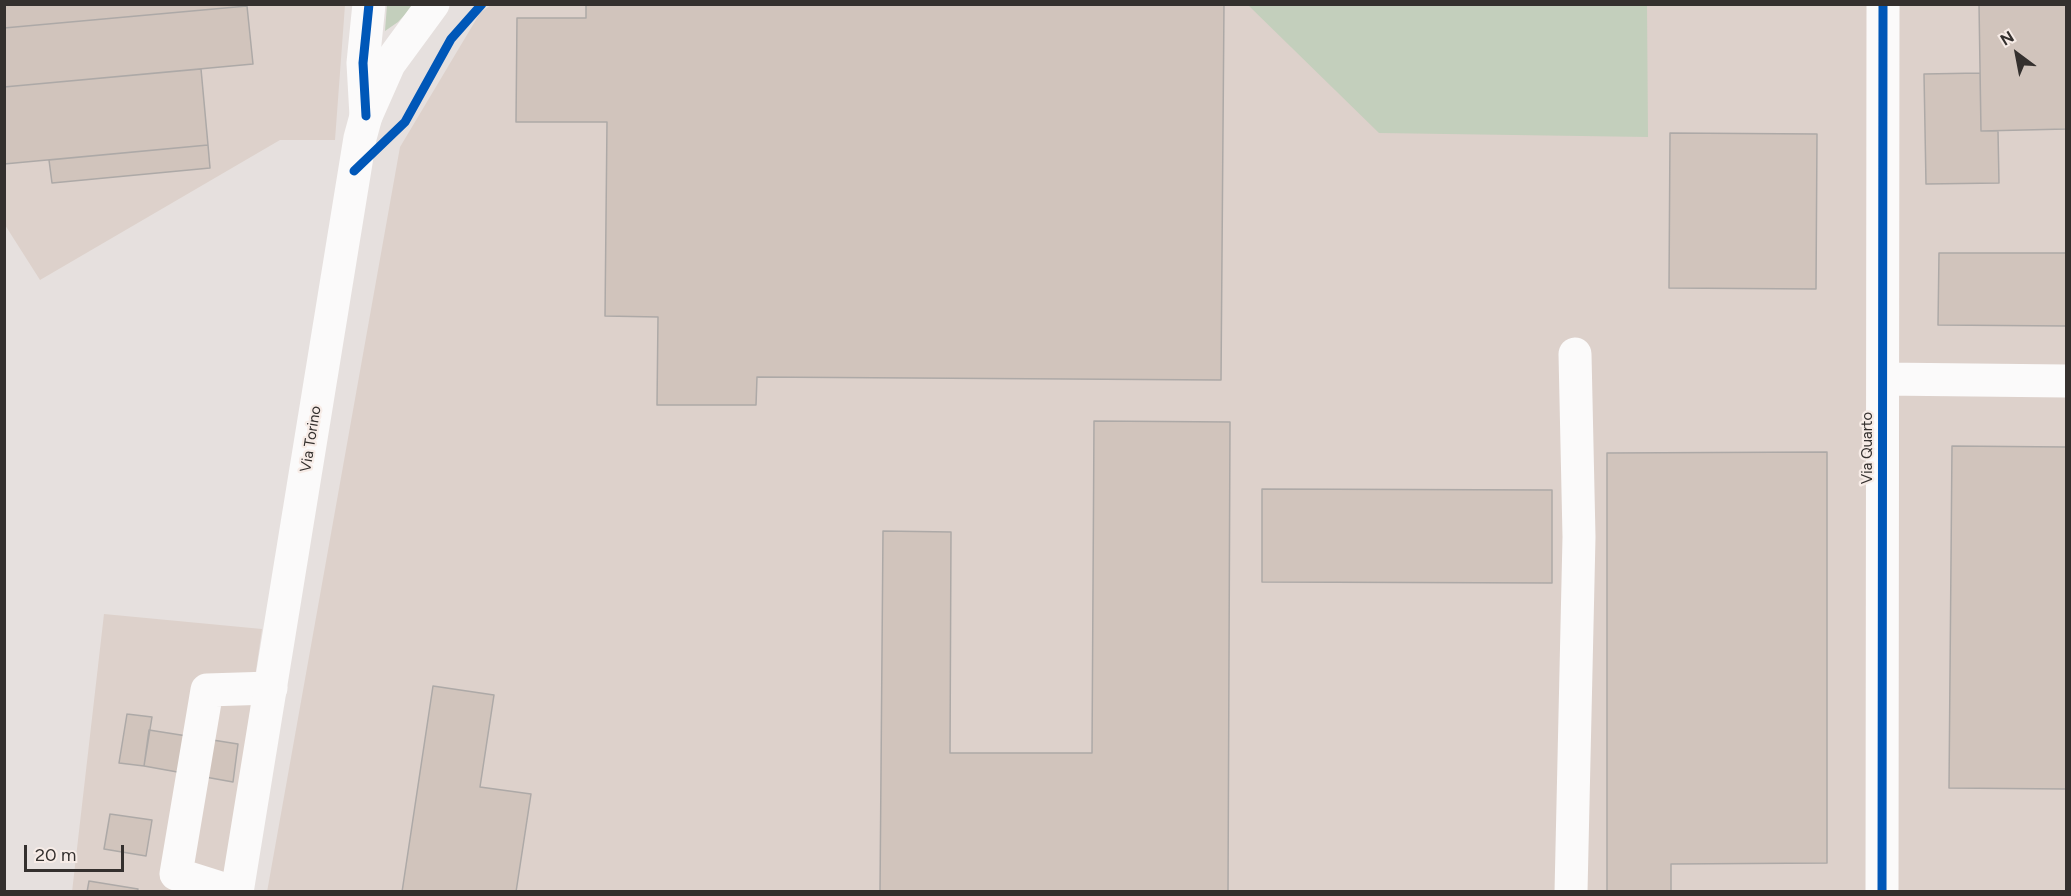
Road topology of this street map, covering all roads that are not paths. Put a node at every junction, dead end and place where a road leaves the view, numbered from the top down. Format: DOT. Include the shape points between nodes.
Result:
graph roads {
  1 [pos="369,4"];
  2 [pos="432,4"];
  3 [pos="1883,4"];
  4 [pos="366,116"];
  5 [pos="1575,354"];
  6 [pos="1883,379"];
  7 [pos="2067,381"];
  8 [pos="271,688"];
  9 [pos="235,891"];
  10 [pos="1571,891"];
  11 [pos="1882,891"];
  1 -- 4 [label="street" via="363,63"];
  2 -- 4 [label="street, Via Torino" via="389,64"];
  3 -- 6 [label="street, Via Quarto"];
  4 -- 8 [label="street, Via Torino"];
  5 -- 10 [label="street" via="1579,537"];
  6 -- 7 [label="street"];
  6 -- 11 [label="street, Via Quarto"];
  8 -- 9 [label="street, Via Torino"];
  8 -- 9 [label="street" via="207,690 176,874"];
}
